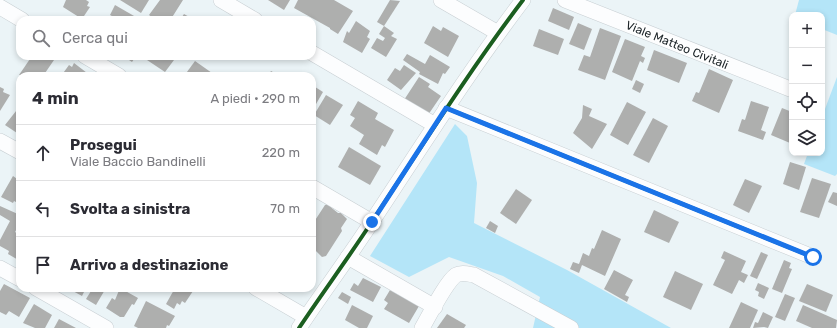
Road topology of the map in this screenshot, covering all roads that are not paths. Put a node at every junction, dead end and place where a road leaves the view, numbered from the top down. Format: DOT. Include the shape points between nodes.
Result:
graph roads {
  1 [pos="221,0"];
  2 [pos="441,0"];
  3 [pos="523,0"];
  4 [pos="565,0"];
  5 [pos="0,7"];
  6 [pos="16,16"];
  7 [pos="248,16"];
  8 [pos="498,33"];
  9 [pos="316,55"];
  10 [pos="92,60"];
  11 [pos="112,72"];
  12 [pos="789,90"];
  13 [pos="446,108"];
  14 [pos="435,125"];
  15 [pos="0,141"];
  16 [pos="16,150"];
  17 [pos="316,189"];
  18 [pos="372,222"];
  19 [pos="348,257"];
  20 [pos="813,257"];
  21 [pos="0,268"];
  22 [pos="16,277"];
  23 [pos="43,292"];
  24 [pos="261,292"];
  25 [pos="435,307"];
  26 [pos="303,323"];
  27 [pos="106,328"];
  28 [pos="422,328"];
  29 [pos="571,328"];
  1 -- 7 [label="street"];
  2 -- 8 [label="street"];
  3 -- 8 [label="street"];
  4 -- 12 [label="street, Viale Matteo Civitali"];
  5 -- 6 [label="street"];
  8 -- 13 [label="street"];
  9 -- 14 [label="street"];
  10 -- 11 [label="street"];
  13 -- 14 [label="street"];
  13 -- 20 [label="street"];
  14 -- 18 [label="street"];
  15 -- 16 [label="street"];
  17 -- 18 [label="street"];
  18 -- 19 [label="street"];
  19 -- 25 [label="street"];
  19 -- 26 [label="street"];
  21 -- 22 [label="street"];
  23 -- 27 [label="street"];
  24 -- 26 [label="street"];
  25 -- 28 [label="street"];
  25 -- 29 [label="street" via="451,280 463,273 474,275"];
}
